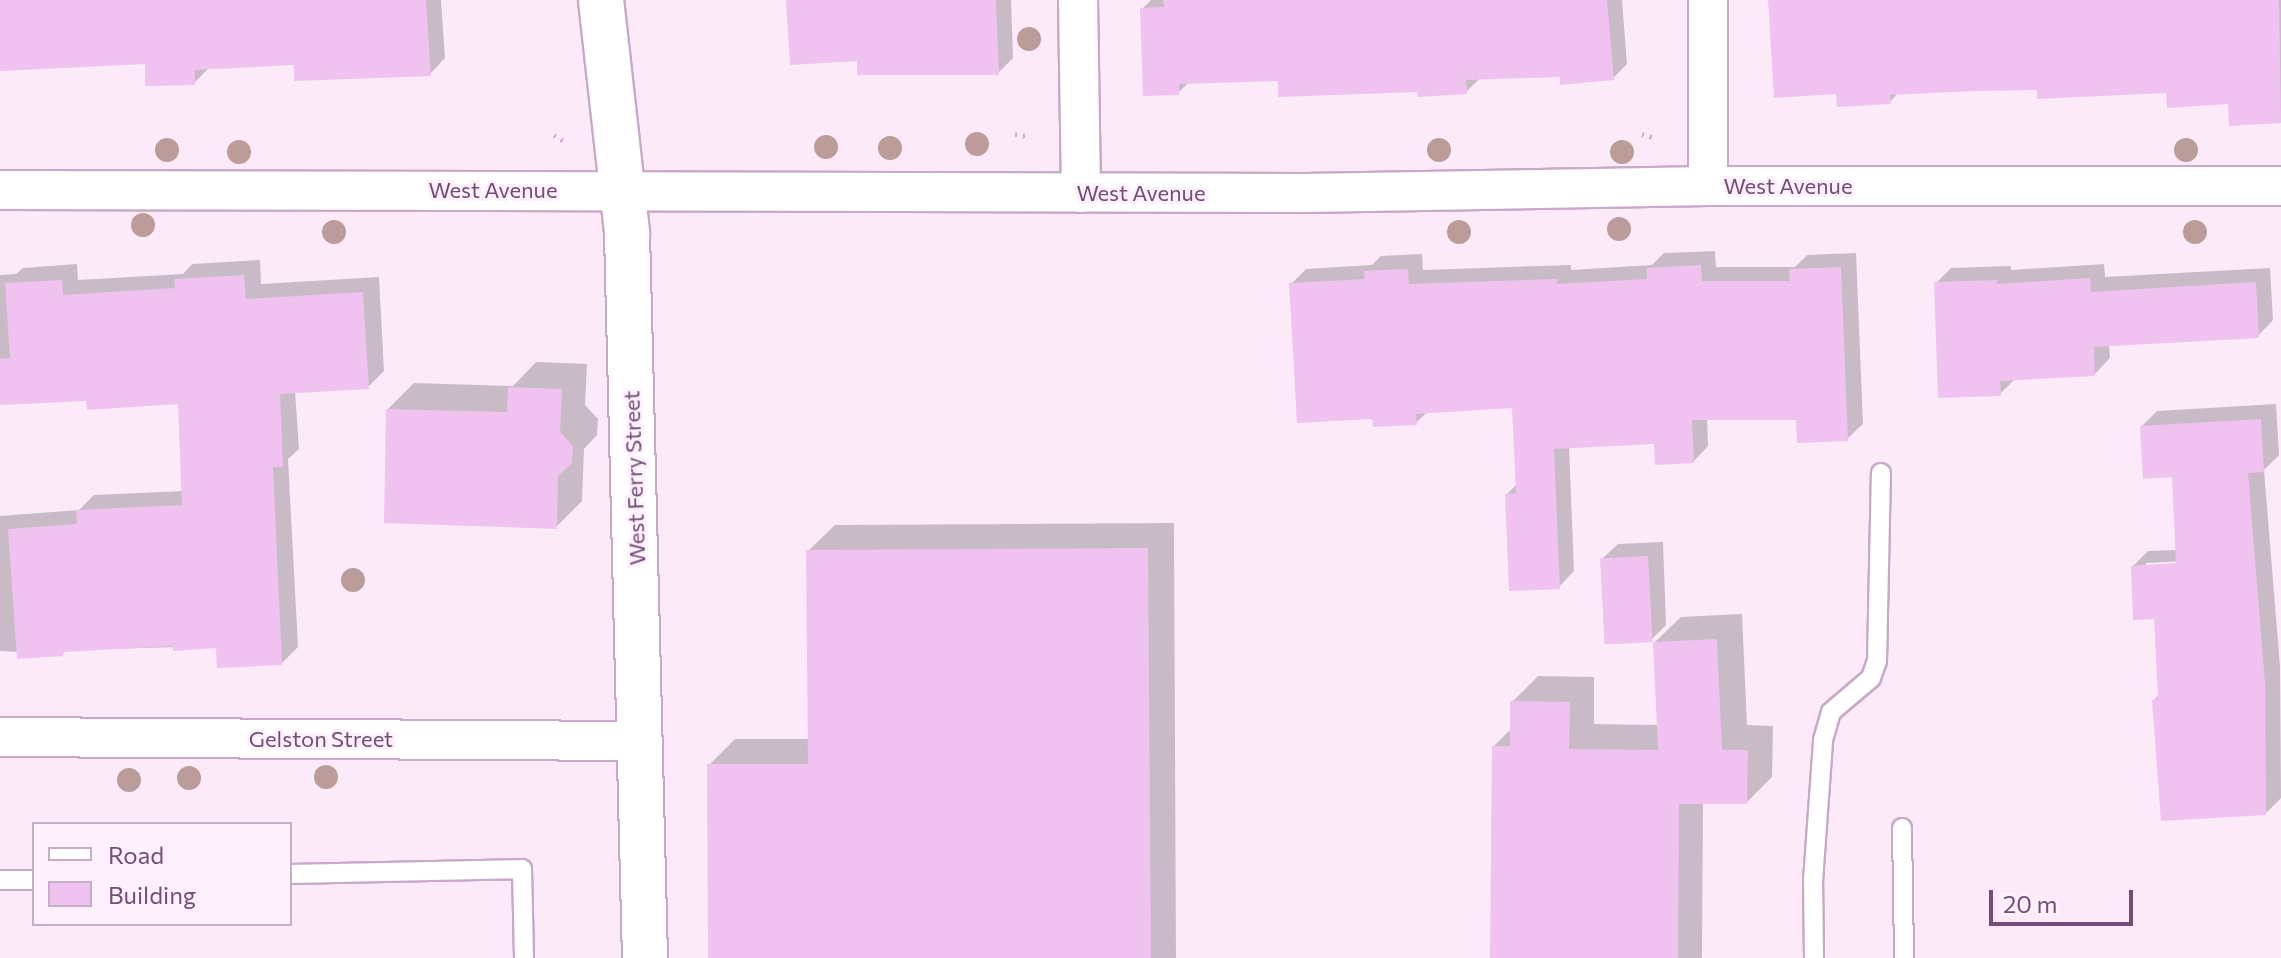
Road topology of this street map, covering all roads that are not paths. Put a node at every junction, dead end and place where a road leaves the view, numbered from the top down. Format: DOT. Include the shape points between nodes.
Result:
graph roads {
  1 [pos="601,0"];
  2 [pos="1078,0"];
  3 [pos="1708,0"];
  4 [pos="1708,186"];
  5 [pos="2281,186"];
  6 [pos="0,190"];
  7 [pos="625,191"];
  8 [pos="1081,193"];
  9 [pos="1881,473"];
  10 [pos="0,737"];
  11 [pos="642,741"];
  12 [pos="1902,828"];
  13 [pos="292,874"];
  14 [pos="0,880"];
  15 [pos="32,880"];
  16 [pos="524,958"];
  17 [pos="645,958"];
  18 [pos="1814,958"];
  19 [pos="1904,958"];
  1 -- 7 [label="street, West Ferry Street"];
  2 -- 8 [label="street"];
  3 -- 4 [label="street"];
  4 -- 5 [label="street, West Avenue"];
  4 -- 8 [label="street, West Avenue"];
  6 -- 7 [label="street, West Avenue"];
  7 -- 8 [label="street, West Avenue"];
  7 -- 11 [label="street, West Ferry Street"];
  9 -- 18 [label="lane" via="1877,661 1871,678 1831,712 1823,740 1813,881"];
  10 -- 11 [label="street, Gelston Street"];
  11 -- 17 [label="street, West Ferry Street"];
  12 -- 19 [label="lane"];
  13 -- 16 [label="lane" via="522,869"];
  14 -- 15 [label="lane"];
}
